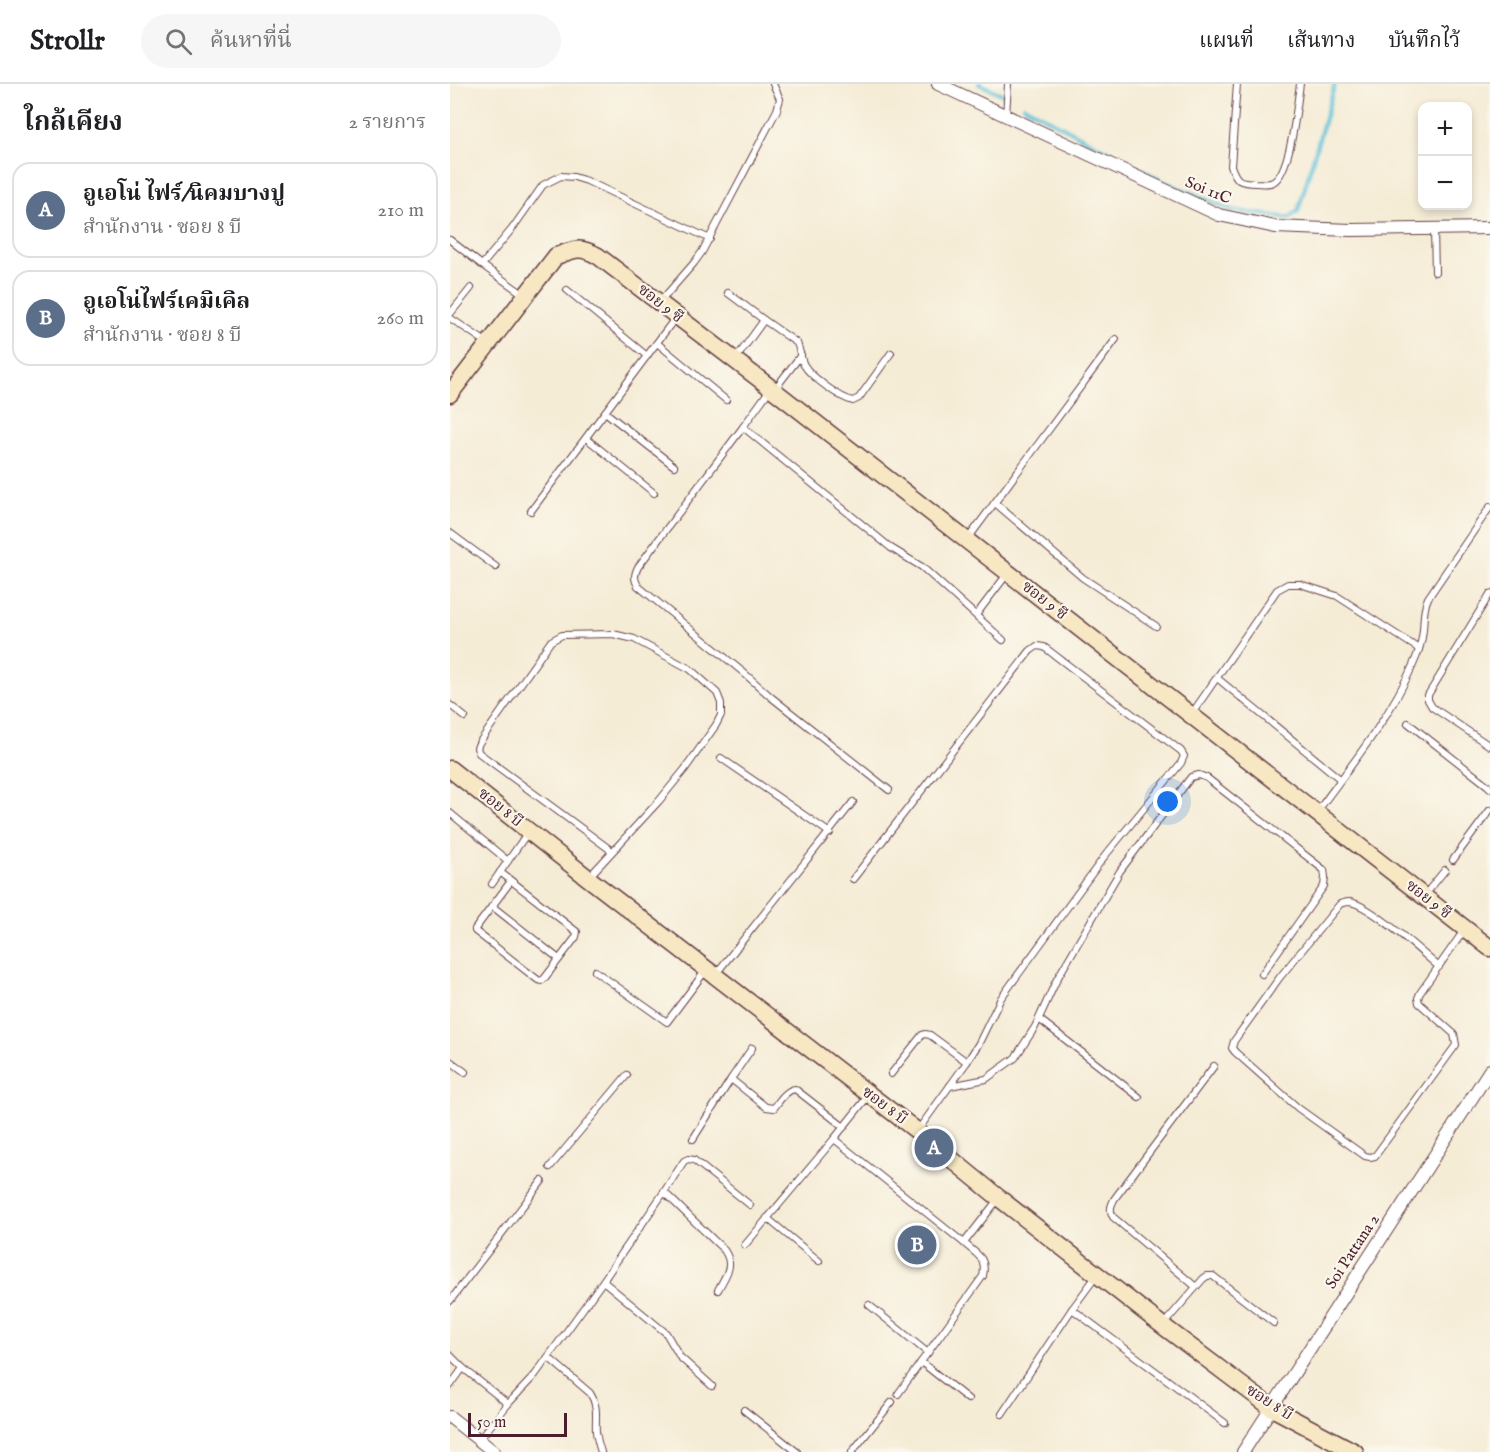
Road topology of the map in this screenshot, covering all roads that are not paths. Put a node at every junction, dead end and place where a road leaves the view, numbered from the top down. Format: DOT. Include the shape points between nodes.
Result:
graph roads {
  1 [pos="773,84"];
  2 [pos="938,84"];
  3 [pos="1008,84"];
  4 [pos="1237,84"];
  5 [pos="1300,84"];
  6 [pos="1006,116"];
  7 [pos="1490,228"];
  8 [pos="1434,229"];
  9 [pos="710,238"];
  10 [pos="450,240"];
  11 [pos="482,265"];
  12 [pos="1435,272"];
  13 [pos="471,288"];
  14 [pos="567,290"];
  15 [pos="728,293"];
  16 [pos="525,295"];
  17 [pos="660,302"];
  18 [pos="450,316"];
  19 [pos="677,317"];
  20 [pos="764,320"];
  21 [pos="1116,339"];
  22 [pos="657,343"];
  23 [pos="489,344"];
  24 [pos="891,353"];
  25 [pos="801,355"];
  26 [pos="647,356"];
  27 [pos="734,360"];
  28 [pos="773,389"];
  29 [pos="450,394"];
  30 [pos="726,400"];
  31 [pos="605,412"];
  32 [pos="743,427"];
  33 [pos="586,438"];
  34 [pos="674,466"];
  35 [pos="654,493"];
  36 [pos="995,503"];
  37 [pos="1490,507"];
  38 [pos="531,511"];
  39 [pos="450,533"];
  40 [pos="966,540"];
  41 [pos="496,567"];
  42 [pos="1008,573"];
  43 [pos="1490,594"];
  44 [pos="976,615"];
  45 [pos="1156,626"];
  46 [pos="1003,640"];
  47 [pos="1419,649"];
  48 [pos="1217,678"];
  49 [pos="450,705"];
  50 [pos="1191,716"];
  51 [pos="465,717"];
  52 [pos="1408,723"];
  53 [pos="1490,746"];
  54 [pos="721,758"];
  55 [pos="450,769"];
  56 [pos="1340,780"];
  57 [pos="1490,788"];
  58 [pos="889,790"];
  59 [pos="854,802"];
  60 [pos="1490,810"];
  61 [pos="1317,812"];
  62 [pos="450,813"];
  63 [pos="529,831"];
  64 [pos="830,833"];
  65 [pos="612,851"];
  66 [pos="1453,860"];
  67 [pos="508,861"];
  68 [pos="1445,870"];
  69 [pos="500,872"];
  70 [pos="588,878"];
  71 [pos="854,879"];
  72 [pos="511,881"];
  73 [pos="492,884"];
  74 [pos="1423,897"];
  75 [pos="492,906"];
  76 [pos="1466,929"];
  77 [pos="1490,948"];
  78 [pos="559,959"];
  79 [pos="1439,967"];
  80 [pos="595,971"];
  81 [pos="711,973"];
  82 [pos="1262,974"];
  83 [pos="1039,1019"];
  84 [pos="752,1047"];
  85 [pos="450,1061"];
  86 [pos="967,1062"];
  87 [pos="1214,1066"];
  88 [pos="1490,1070"];
  89 [pos="465,1072"];
  90 [pos="891,1074"];
  91 [pos="627,1075"];
  92 [pos="730,1079"];
  93 [pos="950,1086"];
  94 [pos="870,1095"];
  95 [pos="1139,1097"];
  96 [pos="844,1127"];
  97 [pos="917,1131"];
  98 [pos="693,1139"];
  99 [pos="834,1139"];
  100 [pos="550,1167"];
  101 [pos="542,1181"];
  102 [pos="664,1192"];
  103 [pos="999,1198"];
  104 [pos="750,1205"];
  105 [pos="767,1218"];
  106 [pos="964,1243"];
  107 [pos="745,1245"];
  108 [pos="819,1261"];
  109 [pos="1097,1274"];
  110 [pos="603,1281"];
  111 [pos="1196,1287"];
  112 [pos="718,1290"];
  113 [pos="450,1302"];
  114 [pos="869,1305"];
  115 [pos="1072,1309"];
  116 [pos="1274,1323"];
  117 [pos="1163,1326"];
  118 [pos="928,1353"];
  119 [pos="450,1355"];
  120 [pos="548,1357"];
  121 [pos="921,1362"];
  122 [pos="463,1368"];
  123 [pos="450,1386"];
  124 [pos="712,1386"];
  125 [pos="898,1394"];
  126 [pos="968,1399"];
  127 [pos="892,1402"];
  128 [pos="508,1404"];
  129 [pos="1272,1408"];
  130 [pos="744,1410"];
  131 [pos="1002,1414"];
  132 [pos="450,1418"];
  133 [pos="1225,1423"];
  134 [pos="479,1440"];
  135 [pos="494,1452"];
  136 [pos="601,1452"];
  137 [pos="797,1452"];
  138 [pos="852,1452"];
  139 [pos="1243,1452"];
  140 [pos="1355,1452"];
  1 -- 9 [label="lane" via="780,99 777,110"];
  2 -- 6 [label="street, Soi 11C"];
  3 -- 6 [label="lane"];
  4 -- 5 [label="lane" via="1232,166 1241,182 1266,184 1279,178 1287,158"];
  6 -- 8 [label="street, Soi 11C" via="1219,215 1275,227"];
  7 -- 8 [label="street, Soi 11C"];
  8 -- 12 [label="lane"];
  9 -- 11 [label="lane" via="587,182 561,176 543,185"];
  9 -- 17 [label="lane"];
  10 -- 11 [label="lane"];
  11 -- 16 [label="lane"];
  13 -- 18 [label="lane"];
  14 -- 26 [label="lane"];
  15 -- 20 [label="lane"];
  16 -- 17 [label="street, ซอย 9 ซี" via="556,256 584,249"];
  16 -- 23 [label="street"];
  17 -- 19 [label="street, ซอย 9 ซี"];
  18 -- 23 [label="lane"];
  19 -- 22 [label="lane"];
  19 -- 27 [label="street, ซอย 9 ซี"];
  20 -- 25 [label="lane" via="797,343"];
  20 -- 27 [label="lane"];
  21 -- 36 [label="lane"];
  22 -- 26 [label="lane"];
  22 -- 30 [label="lane"];
  23 -- 29 [label="street"];
  24 -- 25 [label="lane" via="853,401 809,373"];
  25 -- 28 [label="lane"];
  26 -- 31 [label="lane"];
  27 -- 28 [label="street, ซอย 9 ซี"];
  28 -- 32 [label="lane"];
  28 -- 40 [label="street, ซอย 9 ซี"];
  31 -- 33 [label="lane"];
  31 -- 34 [label="lane"];
  32 -- 44 [label="lane" via="891,548 922,567"];
  32 -- 58 [label="lane" via="638,567 634,579 771,697"];
  33 -- 35 [label="lane"];
  33 -- 38 [label="lane"];
  36 -- 40 [label="lane"];
  36 -- 45 [label="lane" via="1083,578"];
  37 -- 47 [label="lane" via="1428,598"];
  39 -- 41 [label="lane"];
  40 -- 42 [label="street, ซอย 9 ซี"];
  42 -- 44 [label="lane"];
  42 -- 50 [label="street, ซอย 9 ซี"];
  43 -- 53 [label="lane" via="1428,696 1432,707"];
  44 -- 46 [label="lane"];
  47 -- 48 [label="lane" via="1337,596 1288,584 1277,590"];
  47 -- 56 [label="lane" via="1378,728"];
  48 -- 50 [label="lane"];
  48 -- 56 [label="lane"];
  49 -- 51 [label="lane"];
  50 -- 61 [label="street, ซอย 9 ซี"];
  52 -- 57 [label="lane"];
  54 -- 64 [label="lane"];
  55 -- 63 [label="street, ซอย 8 บี"];
  56 -- 61 [label="lane"];
  59 -- 64 [label="lane"];
  60 -- 66 [label="lane"];
  61 -- 74 [label="street, ซอย 9 ซี"];
  62 -- 67 [label="lane"];
  63 -- 67 [label="lane"];
  63 -- 70 [label="street, ซอย 8 บี"];
  64 -- 81 [label="lane"];
  65 -- 65 [label="lane" via="685,769 716,725 722,703 717,693 690,669 634,639 613,634 562,635 551,641 477,748"];
  65 -- 70 [label="lane"];
  67 -- 69 [label="lane"];
  68 -- 74 [label="lane"];
  69 -- 72 [label="lane"];
  69 -- 73 [label="lane"];
  70 -- 81 [label="street, ซอย 8 บี"];
  71 -- 86 [label="lane" via="1036,646 1044,647 1184,756 1001,998"];
  72 -- 75 [label="lane"];
  72 -- 78 [label="lane" via="577,932"];
  74 -- 76 [label="street, ซอย 9 ซี"];
  75 -- 78 [label="lane"];
  75 -- 78 [label="lane" via="476,933 541,981"];
  76 -- 77 [label="street, ซอย 9 ซี"];
  76 -- 79 [label="lane"];
  79 -- 79 [label="lane" via="1420,993 1419,1003 1454,1034 1456,1045 1375,1156 1365,1156 1298,1108 1232,1048 1280,976 1340,904 1358,904 1380,917"];
  80 -- 81 [label="lane" via="666,1024"];
  81 -- 94 [label="street, ซอย 8 บี"];
  82 -- 83 [label="lane" via="1324,885 1324,870 1199,775 1191,777 1120,870 1057,979"];
  83 -- 93 [label="lane" via="1015,1058 986,1079"];
  83 -- 95 [label="lane"];
  84 -- 92 [label="lane"];
  85 -- 89 [label="lane"];
  86 -- 90 [label="lane" via="925,1034"];
  86 -- 93 [label="lane"];
  87 -- 111 [label="lane" via="1134,1172 1110,1212"];
  88 -- 129 [label="street, Soi Pattana 2"];
  91 -- 100 [label="lane"];
  92 -- 96 [label="lane" via="770,1108 795,1089"];
  92 -- 98 [label="lane"];
  93 -- 97 [label="lane"];
  94 -- 96 [label="lane"];
  94 -- 97 [label="street, ซอย 8 บี"];
  96 -- 99 [label="lane"];
  97 -- 103 [label="street, ซอย 8 บี"];
  99 -- 105 [label="lane"];
  99 -- 106 [label="lane"];
  101 -- 113 [label="lane"];
  102 -- 104 [label="lane" via="688,1159"];
  102 -- 110 [label="lane"];
  102 -- 112 [label="lane" via="729,1257 730,1266"];
  103 -- 106 [label="lane"];
  103 -- 109 [label="street, ซอย 8 บี"];
  105 -- 107 [label="lane"];
  105 -- 108 [label="lane"];
  106 -- 118 [label="lane" via="983,1260 983,1276"];
  109 -- 115 [label="lane"];
  109 -- 117 [label="street, ซอย 8 บี"];
  110 -- 120 [label="lane"];
  110 -- 124 [label="lane" via="666,1333 681,1358"];
  111 -- 116 [label="lane" via="1203,1278 1212,1276"];
  111 -- 117 [label="lane"];
  114 -- 118 [label="lane"];
  115 -- 131 [label="lane"];
  115 -- 133 [label="lane"];
  117 -- 129 [label="street, ซอย 8 บี"];
  118 -- 121 [label="lane"];
  119 -- 122 [label="lane"];
  120 -- 128 [label="lane"];
  120 -- 136 [label="lane" via="593,1398"];
  121 -- 125 [label="lane"];
  121 -- 126 [label="lane"];
  122 -- 123 [label="lane"];
  122 -- 128 [label="lane"];
  127 -- 138 [label="lane"];
  128 -- 134 [label="lane"];
  129 -- 139 [label="street, Soi Pattana 2"];
  129 -- 140 [label="street, ซอย 8 บี"];
  130 -- 137 [label="lane"];
  132 -- 134 [label="street"];
  134 -- 135 [label="street"];
}
